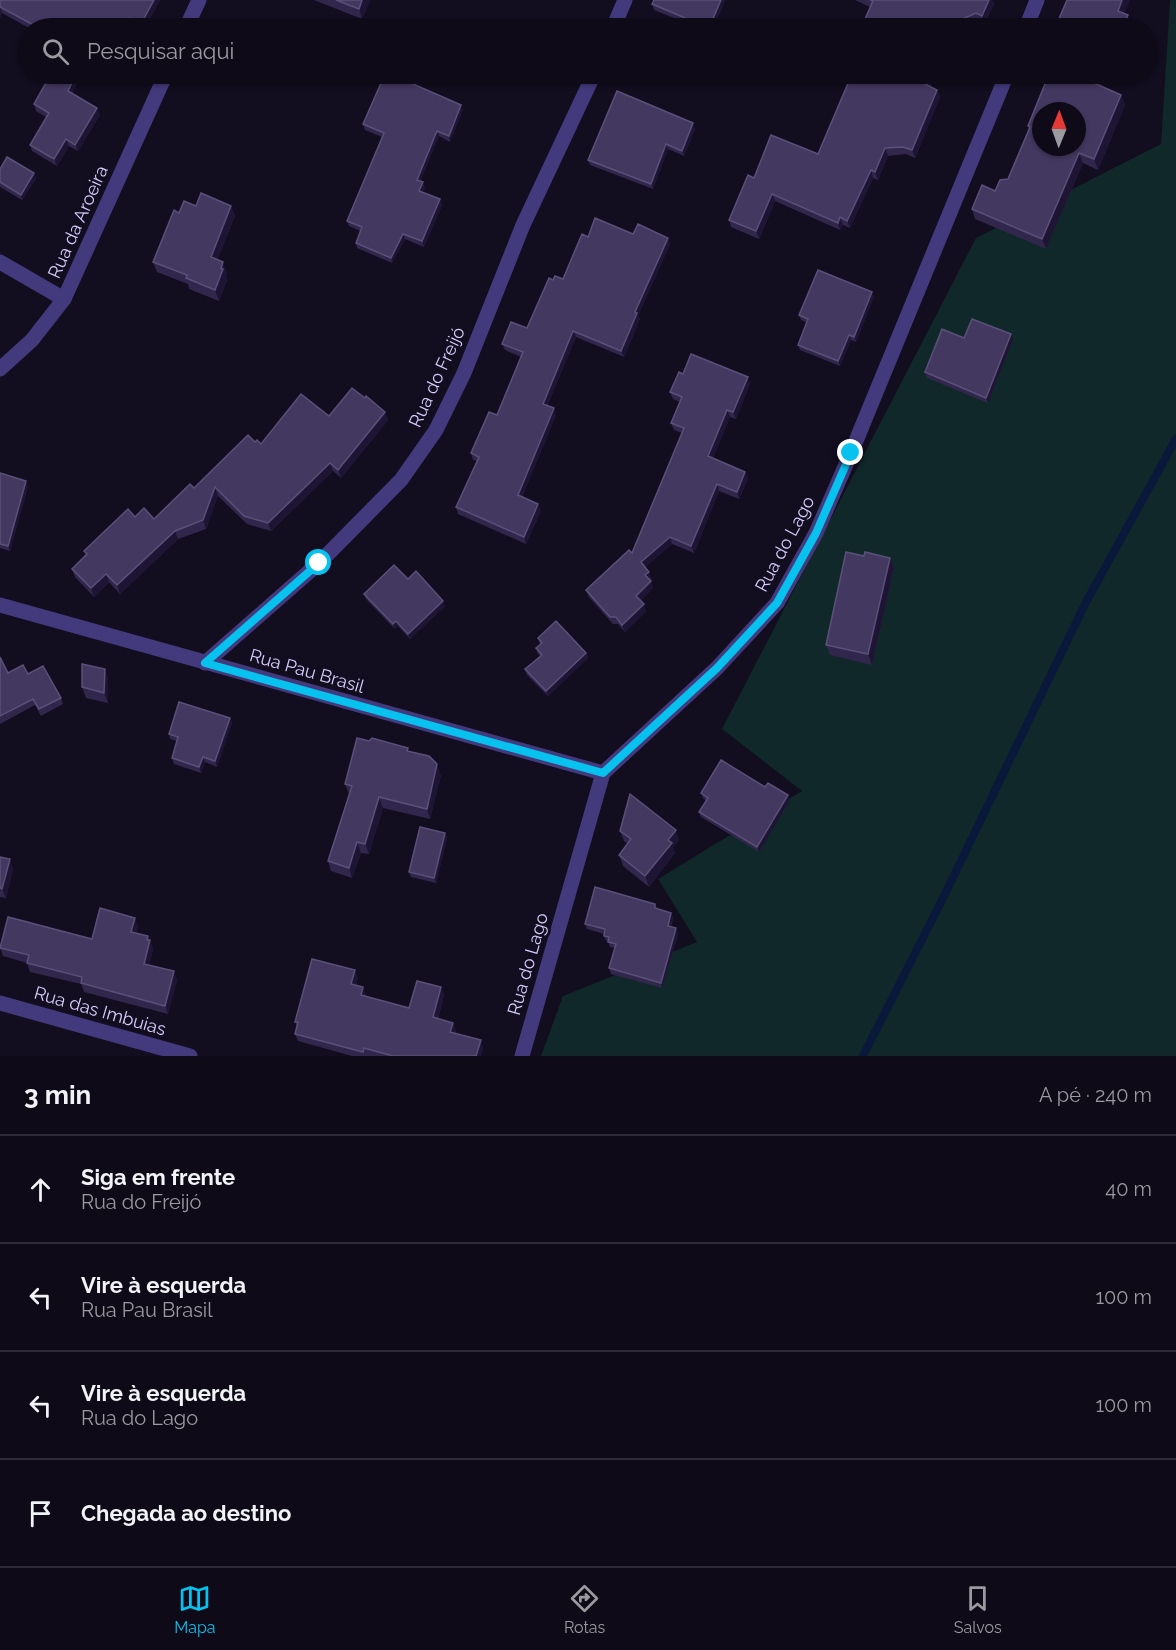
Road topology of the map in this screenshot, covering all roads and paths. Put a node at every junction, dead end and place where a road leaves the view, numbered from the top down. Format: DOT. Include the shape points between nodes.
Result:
graph roads {
  1 [pos="199,0"];
  2 [pos="625,0"];
  3 [pos="1037,0"];
  4 [pos="191,18"];
  5 [pos="617,18"];
  6 [pos="1030,18"];
  7 [pos="161,84"];
  8 [pos="589,84"];
  9 [pos="1003,84"];
  10 [pos="0,262"];
  11 [pos="64,299"];
  12 [pos="0,369"];
  13 [pos="0,605"];
  14 [pos="205,663"];
  15 [pos="603,773"];
  16 [pos="0,1003"];
  17 [pos="190,1056"];
  18 [pos="522,1056"];
  1 -- 4 [label="street"];
  2 -- 5 [label="street"];
  3 -- 6 [label="street"];
  7 -- 11 [label="street, Rua da Aroeira"];
  8 -- 14 [label="street, Rua do Freijó" via="523,225 464,373 436,430 401,480 319,563"];
  9 -- 15 [label="street, Rua do Lago" via="847,463 816,533 777,603 717,668"];
  10 -- 11 [label="street"];
  11 -- 12 [label="street, Rua da Aroeira" via="32,340"];
  13 -- 14 [label="street, Rua Pau Brasil"];
  14 -- 15 [label="street, Rua Pau Brasil"];
  15 -- 18 [label="street, Rua do Lago"];
  16 -- 17 [label="street, Rua das Imbuias"];
}
